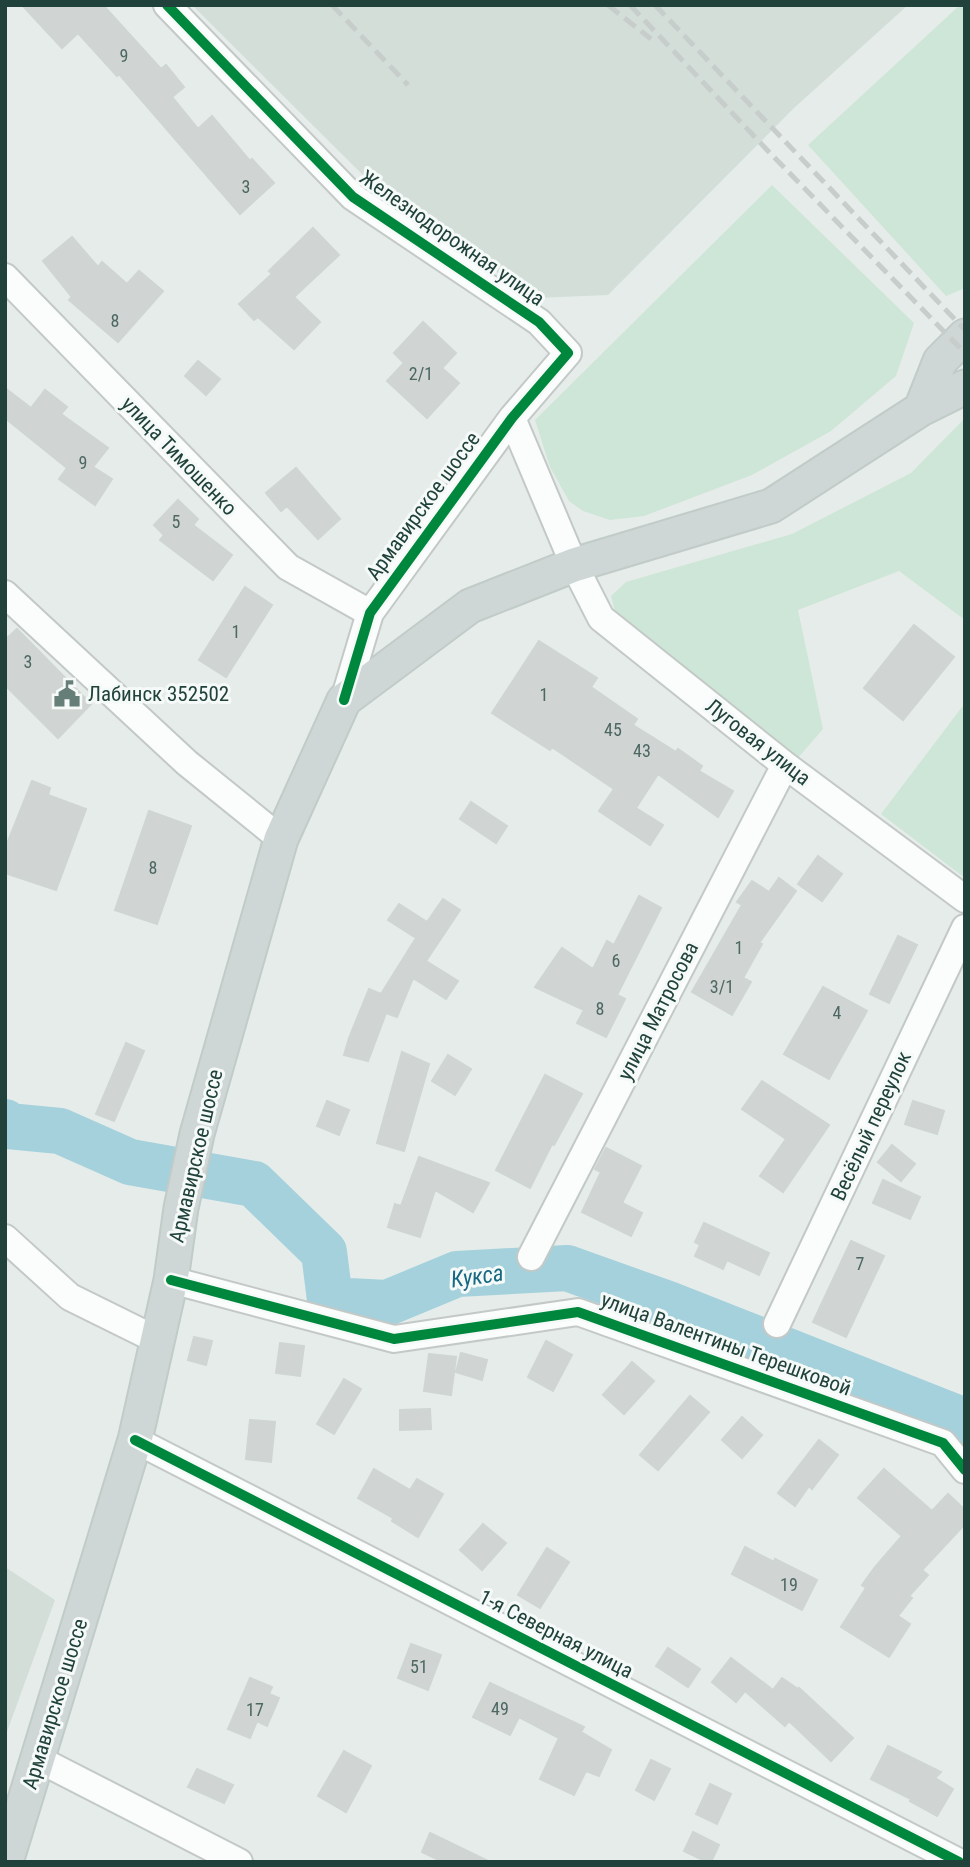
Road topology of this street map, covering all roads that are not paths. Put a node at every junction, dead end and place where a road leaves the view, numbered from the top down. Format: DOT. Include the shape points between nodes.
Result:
graph roads {
  1 [pos="167,5"];
  2 [pos="5,277"];
  3 [pos="965,336"];
  4 [pos="568,353"];
  5 [pos="965,387"];
  6 [pos="921,409"];
  7 [pos="512,418"];
  8 [pos="574,565"];
  9 [pos="5,594"];
  10 [pos="370,613"];
  11 [pos="344,700"];
  12 [pos="785,765"];
  13 [pos="281,839"];
  14 [pos="965,899"];
  15 [pos="965,928"];
  16 [pos="5,1238"];
  17 [pos="531,1257"];
  18 [pos="171,1280"];
  19 [pos="777,1324"];
  20 [pos="157,1340"];
  21 [pos="135,1440"];
  22 [pos="965,1470"];
  23 [pos="38,1759"];
  24 [pos="6,1862"];
  25 [pos="239,1862"];
  26 [pos="959,1862"];
  1 -- 4 [label="street, Железнодорожная улица" via="354,197 540,322"];
  2 -- 10 [label="street, улица Тимошенко" via="288,567"];
  3 -- 6 [label="main road" via="940,361"];
  4 -- 7 [label="street, Армавирское шоссе"];
  5 -- 6 [label="main road, Армавирское шоссе"];
  6 -- 8 [label="main road, Армавирское шоссе" via="771,506"];
  7 -- 8 [label="street, Луговая улица"];
  7 -- 10 [label="street, Армавирское шоссе"];
  8 -- 11 [label="main road, Армавирское шоссе" via="470,606"];
  8 -- 12 [label="street, Луговая улица" via="601,618"];
  9 -- 13 [label="street" via="187,763"];
  10 -- 11 [label="street, Армавирское шоссе"];
  11 -- 13 [label="main road, Армавирское шоссе"];
  12 -- 14 [label="street, Луговая улица"];
  12 -- 17 [label="street, улица Матросова"];
  13 -- 18 [label="main road, Армавирское шоссе" via="197,1134"];
  15 -- 19 [label="street, Весёлый переулок"];
  16 -- 20 [label="street" via="70,1297"];
  18 -- 20 [label="main road, Армавирское шоссе"];
  18 -- 22 [label="street, улица Валентины Терешковой" via="394,1339 579,1312 943,1443"];
  20 -- 21 [label="main road, Армавирское шоссе"];
  21 -- 23 [label="main road, Армавирское шоссе"];
  21 -- 26 [label="street, 1-я Северная улица"];
  23 -- 24 [label="main road, Армавирское шоссе"];
  23 -- 25 [label="street"];
}
